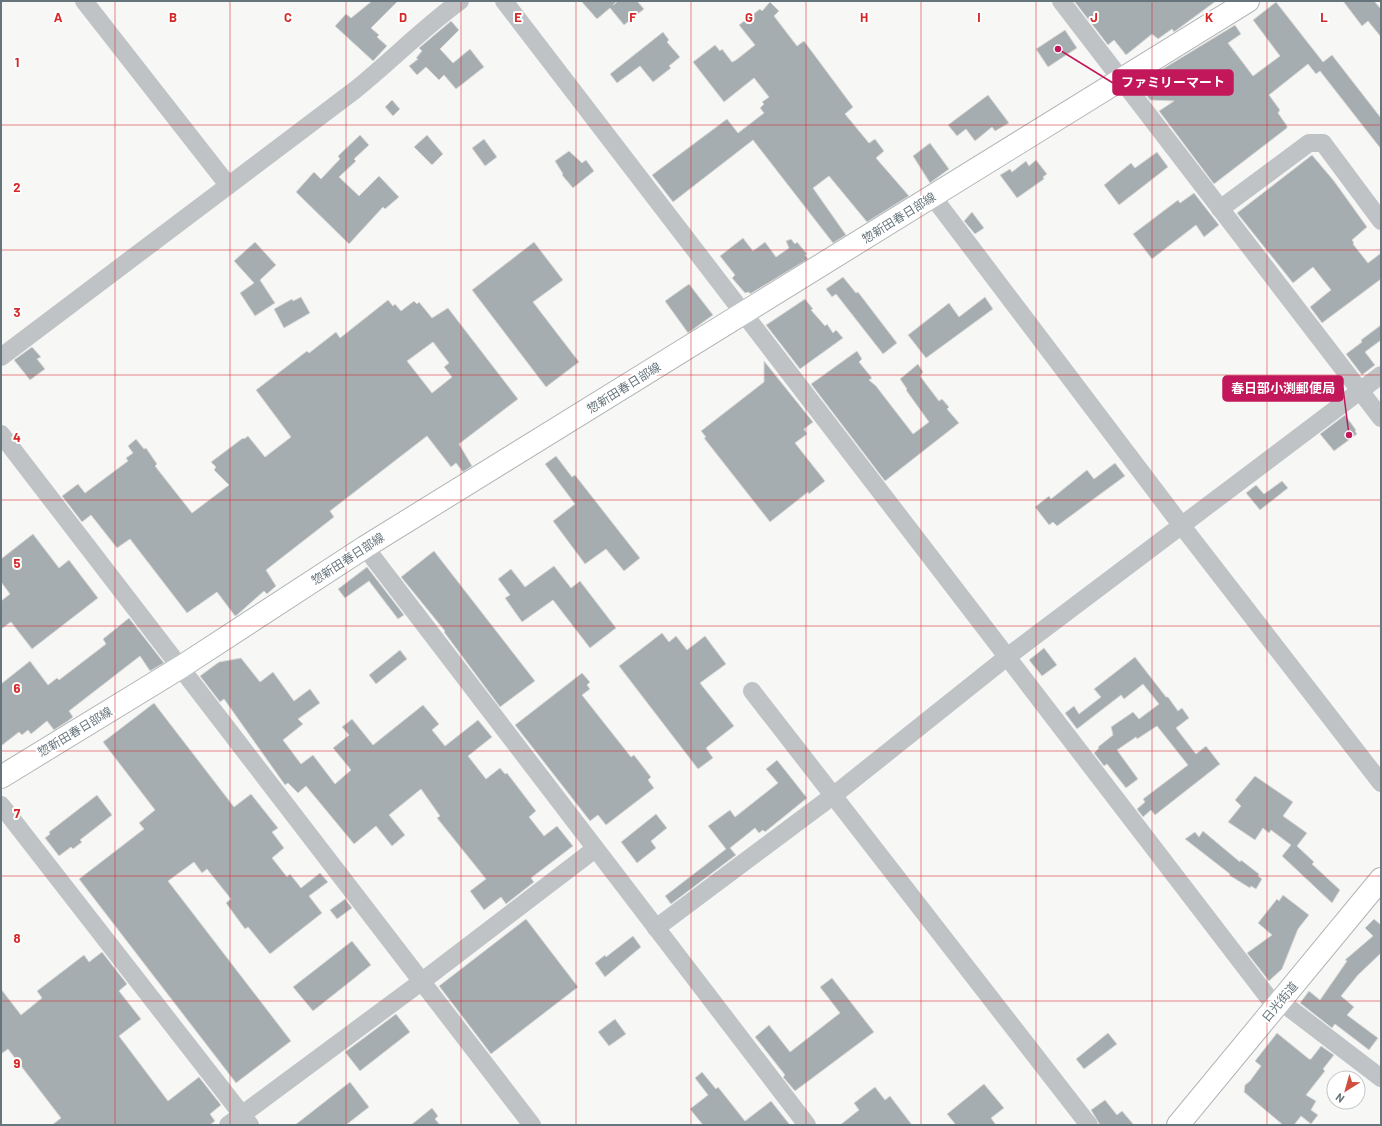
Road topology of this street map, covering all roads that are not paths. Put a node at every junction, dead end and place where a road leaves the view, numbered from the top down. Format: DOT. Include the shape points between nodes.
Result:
graph roads {
  1 [pos="84,1"];
  2 [pos="460,1"];
  3 [pos="504,1"];
  4 [pos="1061,1"];
  5 [pos="1248,1"];
  6 [pos="1120,79"];
  7 [pos="228,184"];
  8 [pos="933,197"];
  9 [pos="1220,209"];
  10 [pos="1381,221"];
  11 [pos="744,314"];
  12 [pos="1,357"];
  13 [pos="1381,375"];
  14 [pos="1360,391"];
  15 [pos="1381,418"];
  16 [pos="1,434"];
  17 [pos="1182,526"];
  18 [pos="365,547"];
  19 [pos="1007,657"];
  20 [pos="181,667"];
  21 [pos="752,691"];
  22 [pos="1,777"];
  23 [pos="1381,783"];
  24 [pos="834,794"];
  25 [pos="1,805"];
  26 [pos="595,849"];
  27 [pos="1381,879"];
  28 [pos="656,928"];
  29 [pos="421,982"];
  30 [pos="1280,1001"];
  31 [pos="1381,1078"];
  32 [pos="240,1121"];
  33 [pos="532,1125"];
  34 [pos="807,1125"];
  35 [pos="1089,1125"];
  36 [pos="1178,1125"];
  1 -- 7 [label="street"];
  2 -- 7 [label="street" via="436,18 382,68"];
  3 -- 11 [label="street"];
  4 -- 6 [label="street"];
  5 -- 6 [label="main road, 惣新田春日部線"];
  6 -- 8 [label="main road, 惣新田春日部線"];
  6 -- 9 [label="street"];
  7 -- 12 [label="street"];
  8 -- 11 [label="main road, 惣新田春日部線"];
  8 -- 17 [label="street"];
  9 -- 10 [label="street" via="1309,143 1323,143"];
  9 -- 14 [label="street"];
  11 -- 18 [label="main road, 惣新田春日部線"];
  11 -- 19 [label="street"];
  13 -- 14 [label="street"];
  14 -- 15 [label="street"];
  14 -- 17 [label="street"];
  16 -- 20 [label="street"];
  17 -- 19 [label="street"];
  17 -- 23 [label="street"];
  18 -- 20 [label="main road, 惣新田春日部線"];
  18 -- 26 [label="street"];
  19 -- 24 [label="street"];
  19 -- 30 [label="street" via="1268,997"];
  20 -- 22 [label="main road, 惣新田春日部線"];
  20 -- 29 [label="street"];
  21 -- 24 [label="street"];
  24 -- 28 [label="street"];
  24 -- 35 [label="street"];
  25 -- 32 [label="street"];
  26 -- 28 [label="street"];
  26 -- 29 [label="street"];
  27 -- 30 [label="main road, 日光街道"];
  28 -- 34 [label="street"];
  29 -- 32 [label="street"];
  29 -- 33 [label="street"];
  30 -- 31 [label="street"];
  30 -- 36 [label="main road, 日光街道"];
}
